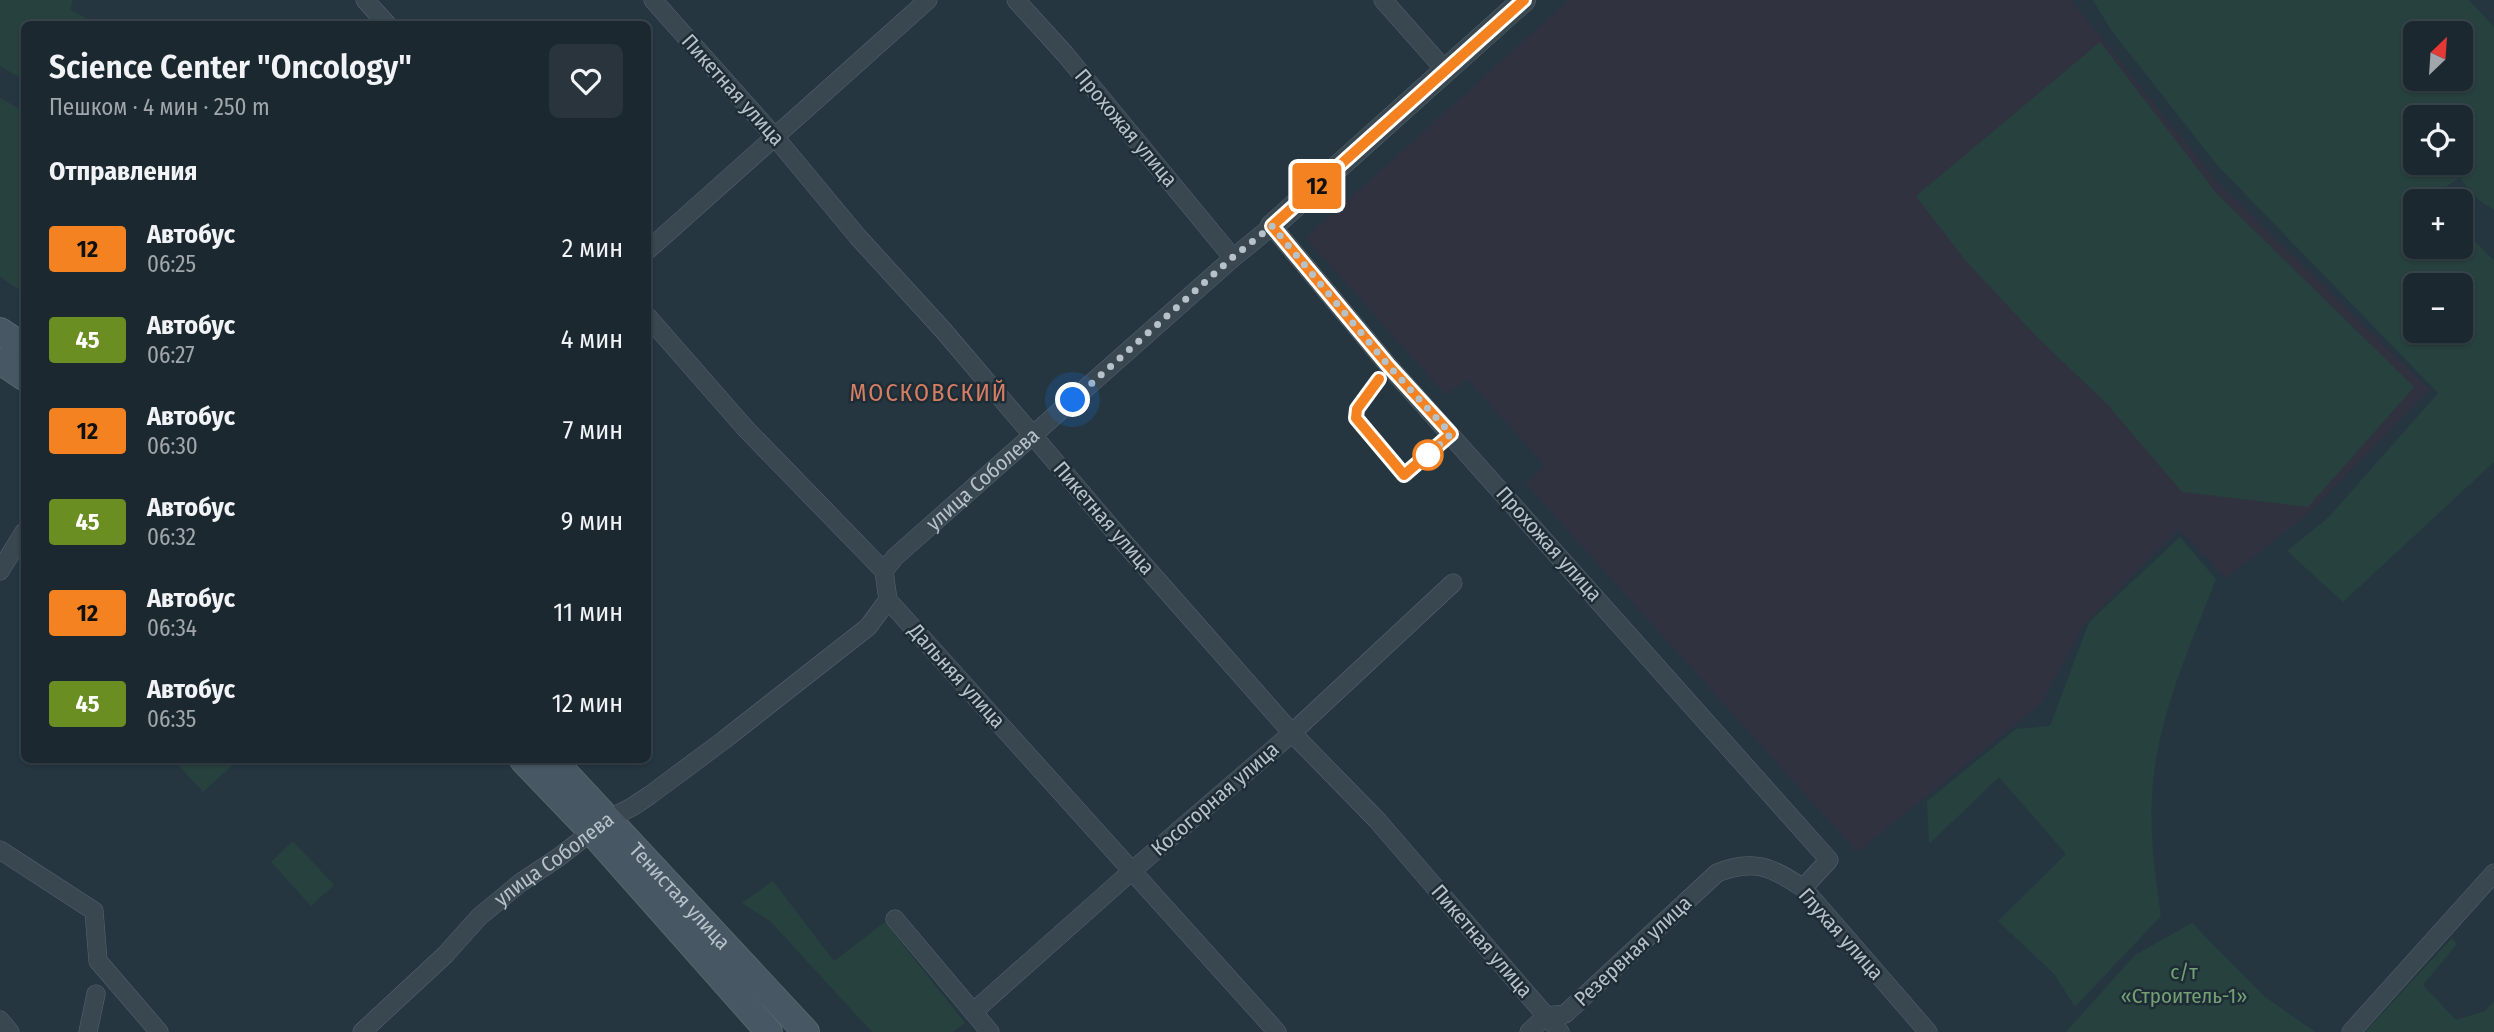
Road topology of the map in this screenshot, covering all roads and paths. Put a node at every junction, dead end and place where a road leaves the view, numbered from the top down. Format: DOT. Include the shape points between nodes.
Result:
graph roads {
  1 [pos="365,0"];
  2 [pos="653,0"];
  3 [pos="928,0"];
  4 [pos="1016,0"];
  5 [pos="1383,0"];
  6 [pos="1524,0"];
  7 [pos="384,21"];
  8 [pos="1445,70"];
  9 [pos="775,137"];
  10 [pos="1272,226"];
  11 [pos="651,247"];
  12 [pos="1233,257"];
  13 [pos="651,320"];
  14 [pos="0,331"];
  15 [pos="21,345"];
  16 [pos="0,361"];
  17 [pos="21,374"];
  18 [pos="1033,436"];
  19 [pos="21,537"];
  20 [pos="0,570"];
  21 [pos="884,571"];
  22 [pos="1453,583"];
  23 [pos="888,600"];
  24 [pos="1292,733"];
  25 [pos="527,763"];
  26 [pos="555,763"];
  27 [pos="599,825"];
  28 [pos="0,850"];
  29 [pos="1737,865"];
  30 [pos="1133,870"];
  31 [pos="2494,873"];
  32 [pos="1803,888"];
  33 [pos="895,919"];
  34 [pos="96,994"];
  35 [pos="973,1012"];
  36 [pos="1546,1016"];
  37 [pos="0,1020"];
  38 [pos="10,1032"];
  39 [pos="88,1032"];
  40 [pos="159,1032"];
  41 [pos="362,1032"];
  42 [pos="769,1032"];
  43 [pos="806,1032"];
  44 [pos="990,1032"];
  45 [pos="1277,1032"];
  46 [pos="1529,1032"];
  47 [pos="1560,1032"];
  48 [pos="1928,1032"];
  49 [pos="2351,1032"];
  1 -- 7 [label="street"];
  2 -- 9 [label="street, Пикетная улица"];
  3 -- 9 [label="street"];
  4 -- 12 [label="street, Прохожая улица"];
  5 -- 8 [label="street"];
  6 -- 8 [label="street, улица Соболева"];
  8 -- 10 [label="street, улица Соболева"];
  9 -- 11 [label="street"];
  9 -- 18 [label="street, Пикетная улица"];
  10 -- 12 [label="street, улица Соболева"];
  10 -- 32 [label="street, Прохожая улица" via="1388,365 1829,860"];
  12 -- 18 [label="street, улица Соболева"];
  13 -- 21 [label="street" via="746,429"];
  14 -- 15 [label="main road"];
  16 -- 17 [label="main road"];
  18 -- 21 [label="street, улица Соболева"];
  18 -- 24 [label="street, Пикетная улица"];
  19 -- 20 [label="street"];
  21 -- 23 [label="street"];
  22 -- 24 [label="street, Косогорная улица"];
  23 -- 27 [label="street, улица Соболева" via="868,627 724,740 632,807"];
  23 -- 30 [label="street, Дальняя улица"];
  24 -- 30 [label="street, Косогорная улица"];
  24 -- 36 [label="street, Пикетная улица" via="1377,820"];
  25 -- 27 [label="main road, Тенистая улица"];
  26 -- 27 [label="main road, Тенистая улица"];
  27 -- 41 [label="street, улица Соболева" via="479,917 445,956"];
  27 -- 42 [label="main road, Тенистая улица"];
  27 -- 43 [label="main road, Тенистая улица"];
  28 -- 40 [label="street" via="94,911 98,961"];
  29 -- 32 [label="street, Глухая улица" via="1766,869"];
  29 -- 36 [label="street, Резервная улица" via="1717,873 1565,1014"];
  30 -- 35 [label="street, Косогорная улица"];
  30 -- 45 [label="street, Дальняя улица"];
  31 -- 49 [label="street"];
  32 -- 48 [label="street, Глухая улица"];
  33 -- 35 [label="street"];
  34 -- 39 [label="street"];
  35 -- 44 [label="street"];
  36 -- 46 [label="street, Резервная улица"];
  36 -- 47 [label="street, Пикетная улица"];
  37 -- 38 [label="street"];
}
